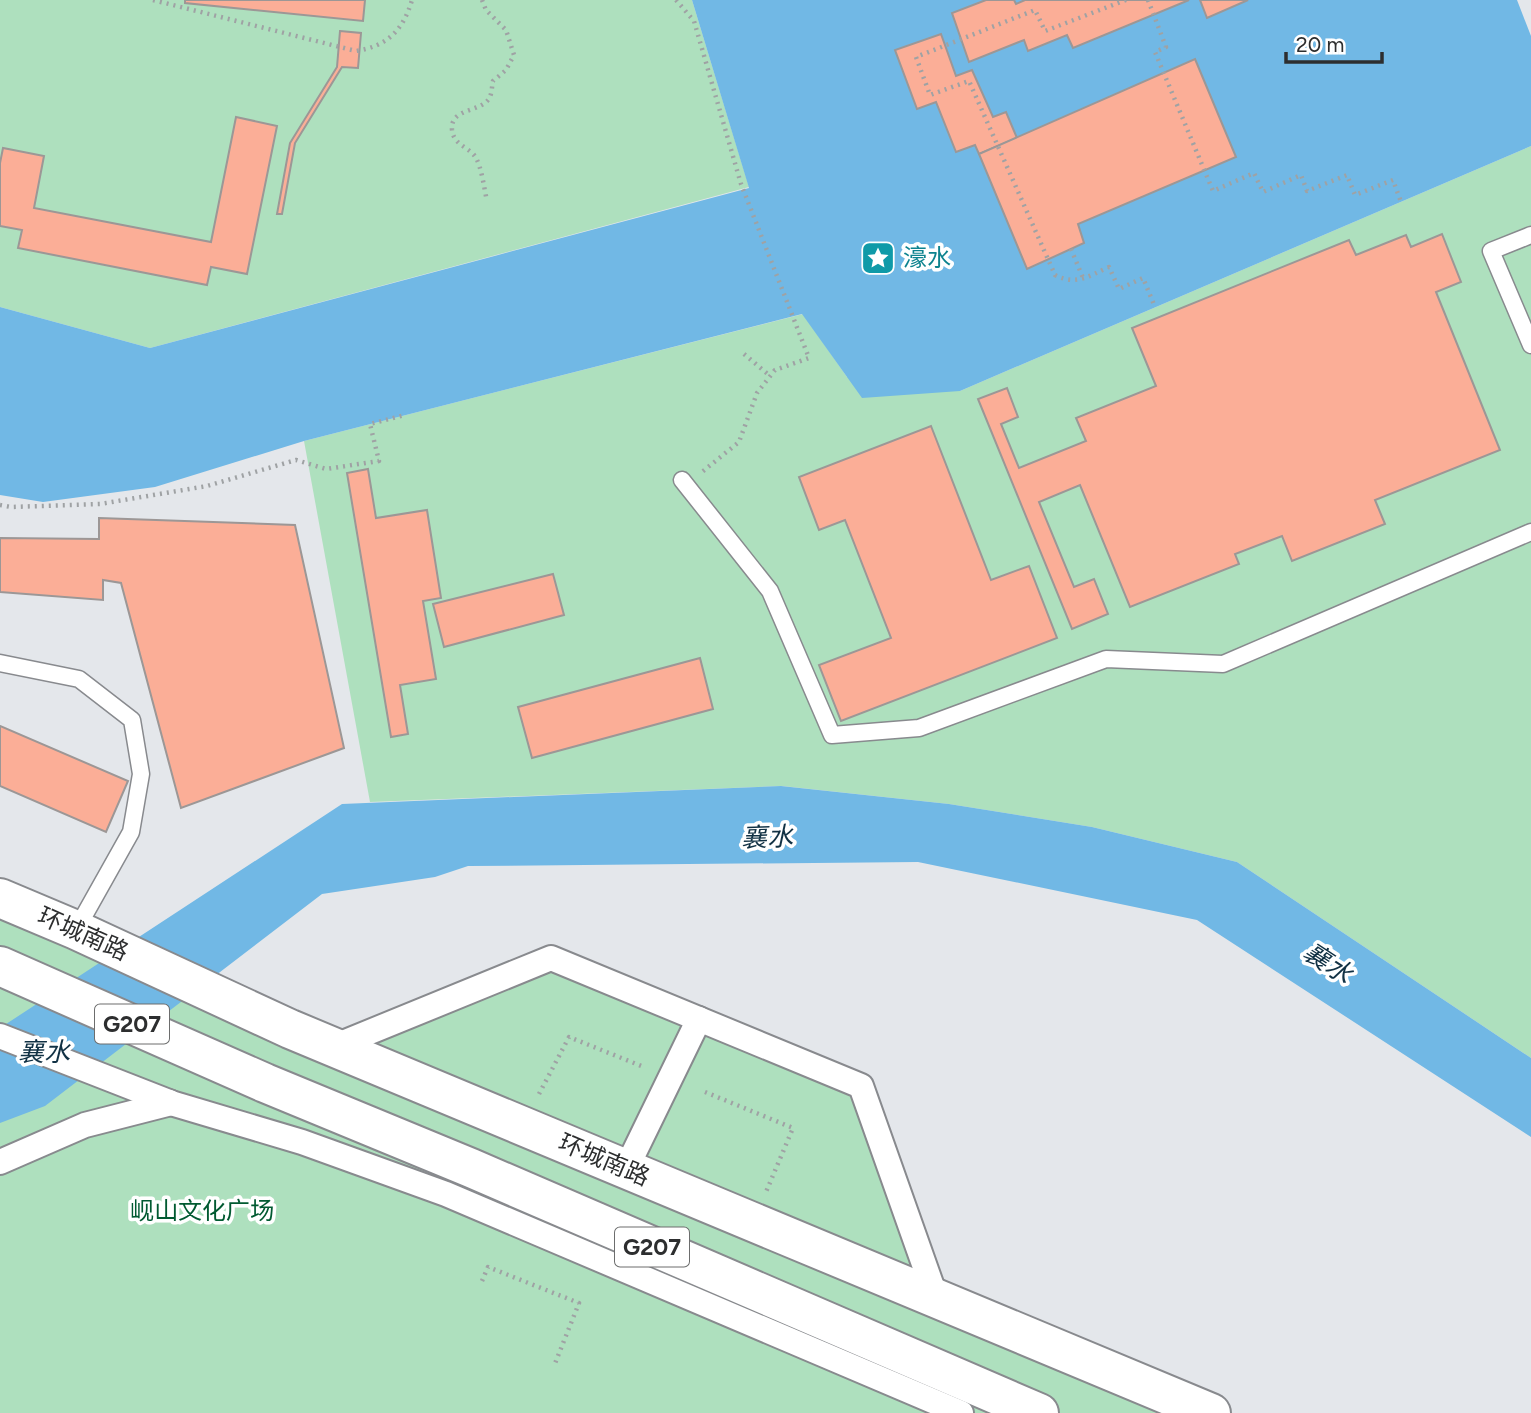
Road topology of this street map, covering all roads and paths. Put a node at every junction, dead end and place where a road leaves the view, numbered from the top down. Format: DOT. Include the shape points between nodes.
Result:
graph roads {
  1 [pos="153,0"];
  2 [pos="412,0"];
  3 [pos="482,0"];
  4 [pos="676,0"];
  5 [pos="1126,0"];
  6 [pos="1148,0"];
  7 [pos="487,201"];
  8 [pos="1401,202"];
  9 [pos="1531,235"];
  10 [pos="1071,249"];
  11 [pos="1083,278"];
  12 [pos="1155,307"];
  13 [pos="1531,345"];
  14 [pos="744,354"];
  15 [pos="770,376"];
  16 [pos="405,415"];
  17 [pos="682,481"];
  18 [pos="0,505"];
  19 [pos="1531,532"];
  20 [pos="0,663"];
  21 [pos="0,898"];
  22 [pos="76,930"];
  23 [pos="0,966"];
  24 [pos="699,1019"];
  25 [pos="0,1036"];
  26 [pos="333,1047"];
  27 [pos="645,1067"];
  28 [pos="705,1092"];
  29 [pos="170,1102"];
  30 [pos="522,1126"];
  31 [pos="0,1162"];
  32 [pos="626,1169"];
  33 [pos="754,1222"];
  34 [pos="482,1281"];
  35 [pos="936,1298"];
  36 [pos="554,1366"];
  37 [pos="961,1413"];
  38 [pos="1039,1413"];
  39 [pos="1211,1413"];
  1 -- 2 [label="path" via="356,51 373,49 390,37 405,21"];
  3 -- 7 [label="path" via="506,30 514,55 506,70 492,80 491,96 481,107 460,113 452,130 457,143 476,157"];
  4 -- 15 [label="path" via="694,21 741,184 808,358"];
  5 -- 11 [label="path" via="1045,31 1035,10 916,57 930,95 970,81 1055,275 1066,281"];
  6 -- 8 [label="path" via="1166,47 1155,52 1213,191 1254,173 1263,192 1301,175 1307,191 1347,175 1355,195 1393,180"];
  9 -- 13 [label="lane" via="1490,251"];
  10 -- 11 [label="path"];
  11 -- 12 [label="path" via="1109,267 1119,289 1143,278"];
  14 -- 15 [label="path"];
  15 -- 17 [label="path" via="757,393 739,442 700,474"];
  16 -- 18 [label="path" via="370,424 379,461 326,469 296,460 207,486 100,504"];
  17 -- 19 [label="lane" via="770,590 832,736 919,727 1107,659 1223,664"];
  20 -- 22 [label="lane" via="79,679 132,720 141,774 131,832"];
  21 -- 22 [label="highway, 环城南路"];
  22 -- 26 [label="highway, 环城南路"];
  23 -- 38 [label="highway, G207"];
  24 -- 26 [label="street" via="551,958"];
  24 -- 32 [label="street"];
  24 -- 35 [label="street" via="861,1086"];
  25 -- 29 [label="street"];
  26 -- 30 [label="highway, 环城南路"];
  27 -- 30 [label="path" via="569,1037"];
  28 -- 33 [label="path" via="793,1128"];
  29 -- 31 [label="street" via="85,1125"];
  29 -- 37 [label="street" via="302,1142 446,1194"];
  30 -- 32 [label="highway, 环城南路"];
  32 -- 33 [label="highway, 环城南路"];
  33 -- 35 [label="highway, 环城南路"];
  34 -- 36 [label="path" via="488,1267 579,1303"];
  35 -- 39 [label="highway, 环城南路"];
}
